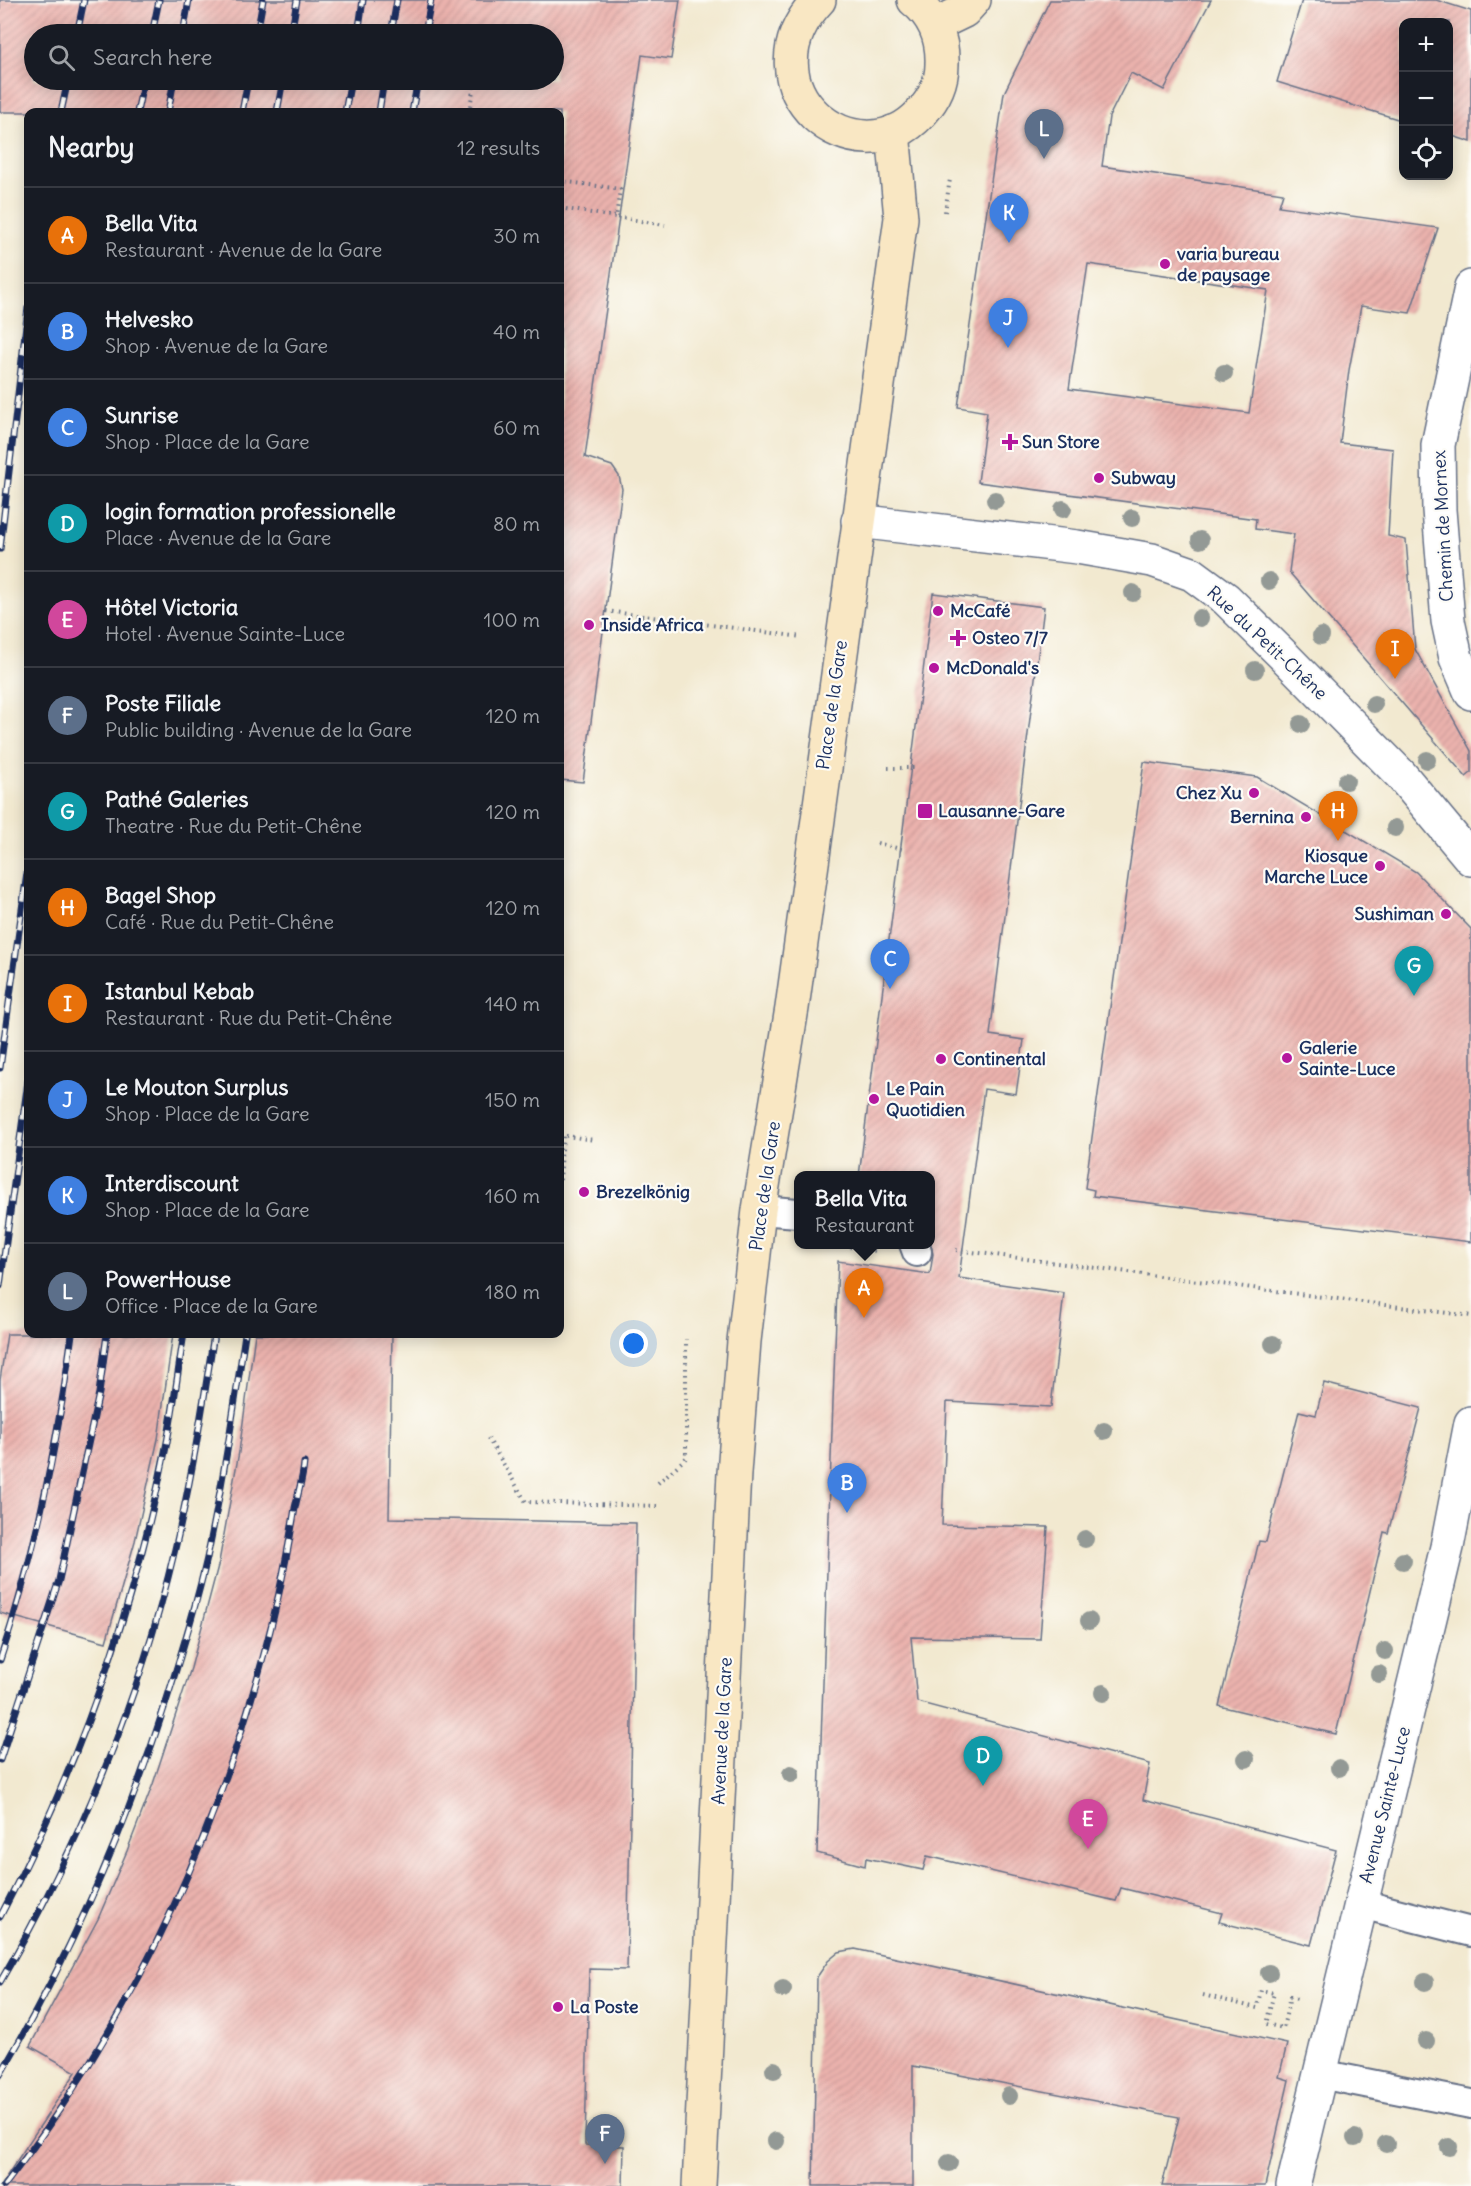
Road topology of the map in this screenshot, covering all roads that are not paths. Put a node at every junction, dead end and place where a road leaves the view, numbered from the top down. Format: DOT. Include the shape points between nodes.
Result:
graph roads {
  1 [pos="819,0"];
  2 [pos="914,0"];
  3 [pos="974,0"];
  4 [pos="935,25"];
  5 [pos="893,132"];
  6 [pos="1471,287"];
  7 [pos="858,521"];
  8 [pos="1471,693"];
  9 [pos="1471,859"];
  10 [pos="759,1210"];
  11 [pos="794,1213"];
  12 [pos="753,1277"];
  13 [pos="1471,1423"];
  14 [pos="1361,1904"];
  15 [pos="1471,1932"];
  16 [pos="1320,2074"];
  17 [pos="1471,2104"];
  18 [pos="699,2186"];
  19 [pos="1293,2186"];
  1 -- 5 [label="main road" via="796,30 791,48 795,88 818,119 844,133 873,136"];
  2 -- 4 [label="main road"];
  3 -- 4 [label="main road" via="964,11"];
  4 -- 5 [label="main road" via="943,50 942,76 933,100 915,119"];
  5 -- 7 [label="main road, Place de la Gare" via="901,218"];
  6 -- 8 [label="street, Chemin de Mornex" via="1438,445 1438,510 1448,621 1456,658"];
  7 -- 9 [label="street, Rue du Petit-Chêne" via="1077,547 1152,560 1192,574 1226,599 1401,775"];
  7 -- 10 [label="main road, Place de la Gare" via="792,1008"];
  10 -- 11 [label="lane"];
  10 -- 12 [label="main road, Place de la Gare"];
  12 -- 18 [label="main road, Avenue de la Gare" via="734,1473"];
  13 -- 14 [label="street, Avenue Sainte-Luce" via="1447,1547"];
  14 -- 15 [label="lane"];
  14 -- 16 [label="street, Avenue Sainte-Luce"];
  16 -- 17 [label="lane"];
  16 -- 19 [label="street, Avenue Sainte-Luce"];
}
